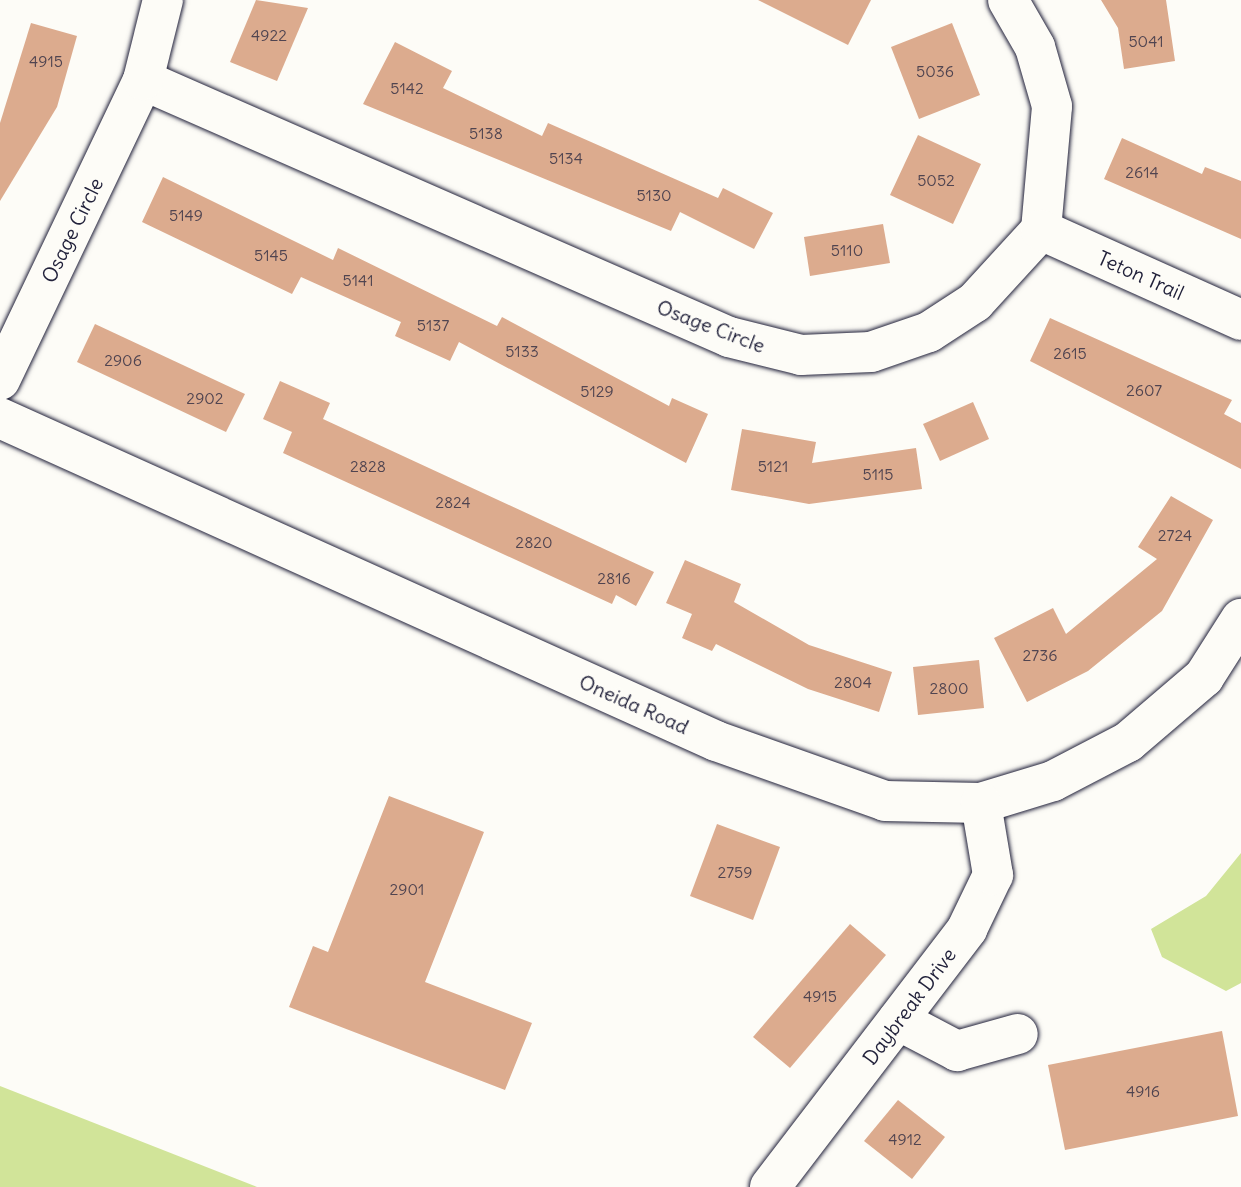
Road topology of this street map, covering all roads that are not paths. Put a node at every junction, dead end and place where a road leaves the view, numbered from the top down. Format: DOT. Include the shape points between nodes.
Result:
graph roads {
  1 [pos="163,0"];
  2 [pos="1008,0"];
  3 [pos="143,80"];
  4 [pos="1041,230"];
  5 [pos="1241,320"];
  6 [pos="0,380"];
  7 [pos="0,418"];
  8 [pos="1241,619"];
  9 [pos="981,803"];
  10 [pos="898,1020"];
  11 [pos="1018,1034"];
  12 [pos="770,1187"];
  1 -- 3 [label="street, Osage Circle"];
  2 -- 4 [label="street" via="1035,47 1052,106"];
  3 -- 4 [label="street, Osage Circle" via="765,349 871,352 929,332 998,280"];
  3 -- 6 [label="street, Osage Circle"];
  4 -- 5 [label="street, Teton Trail"];
  7 -- 9 [label="street, Oneida Road" via="819,783 885,801"];
  8 -- 9 [label="street, Oneida Road" via="1204,677 1128,742 1053,781"];
  9 -- 10 [label="street, Daybreak Drive" via="993,875 967,929"];
  10 -- 11 [label="street" via="957,1051"];
  10 -- 12 [label="street, Daybreak Drive"];
}
